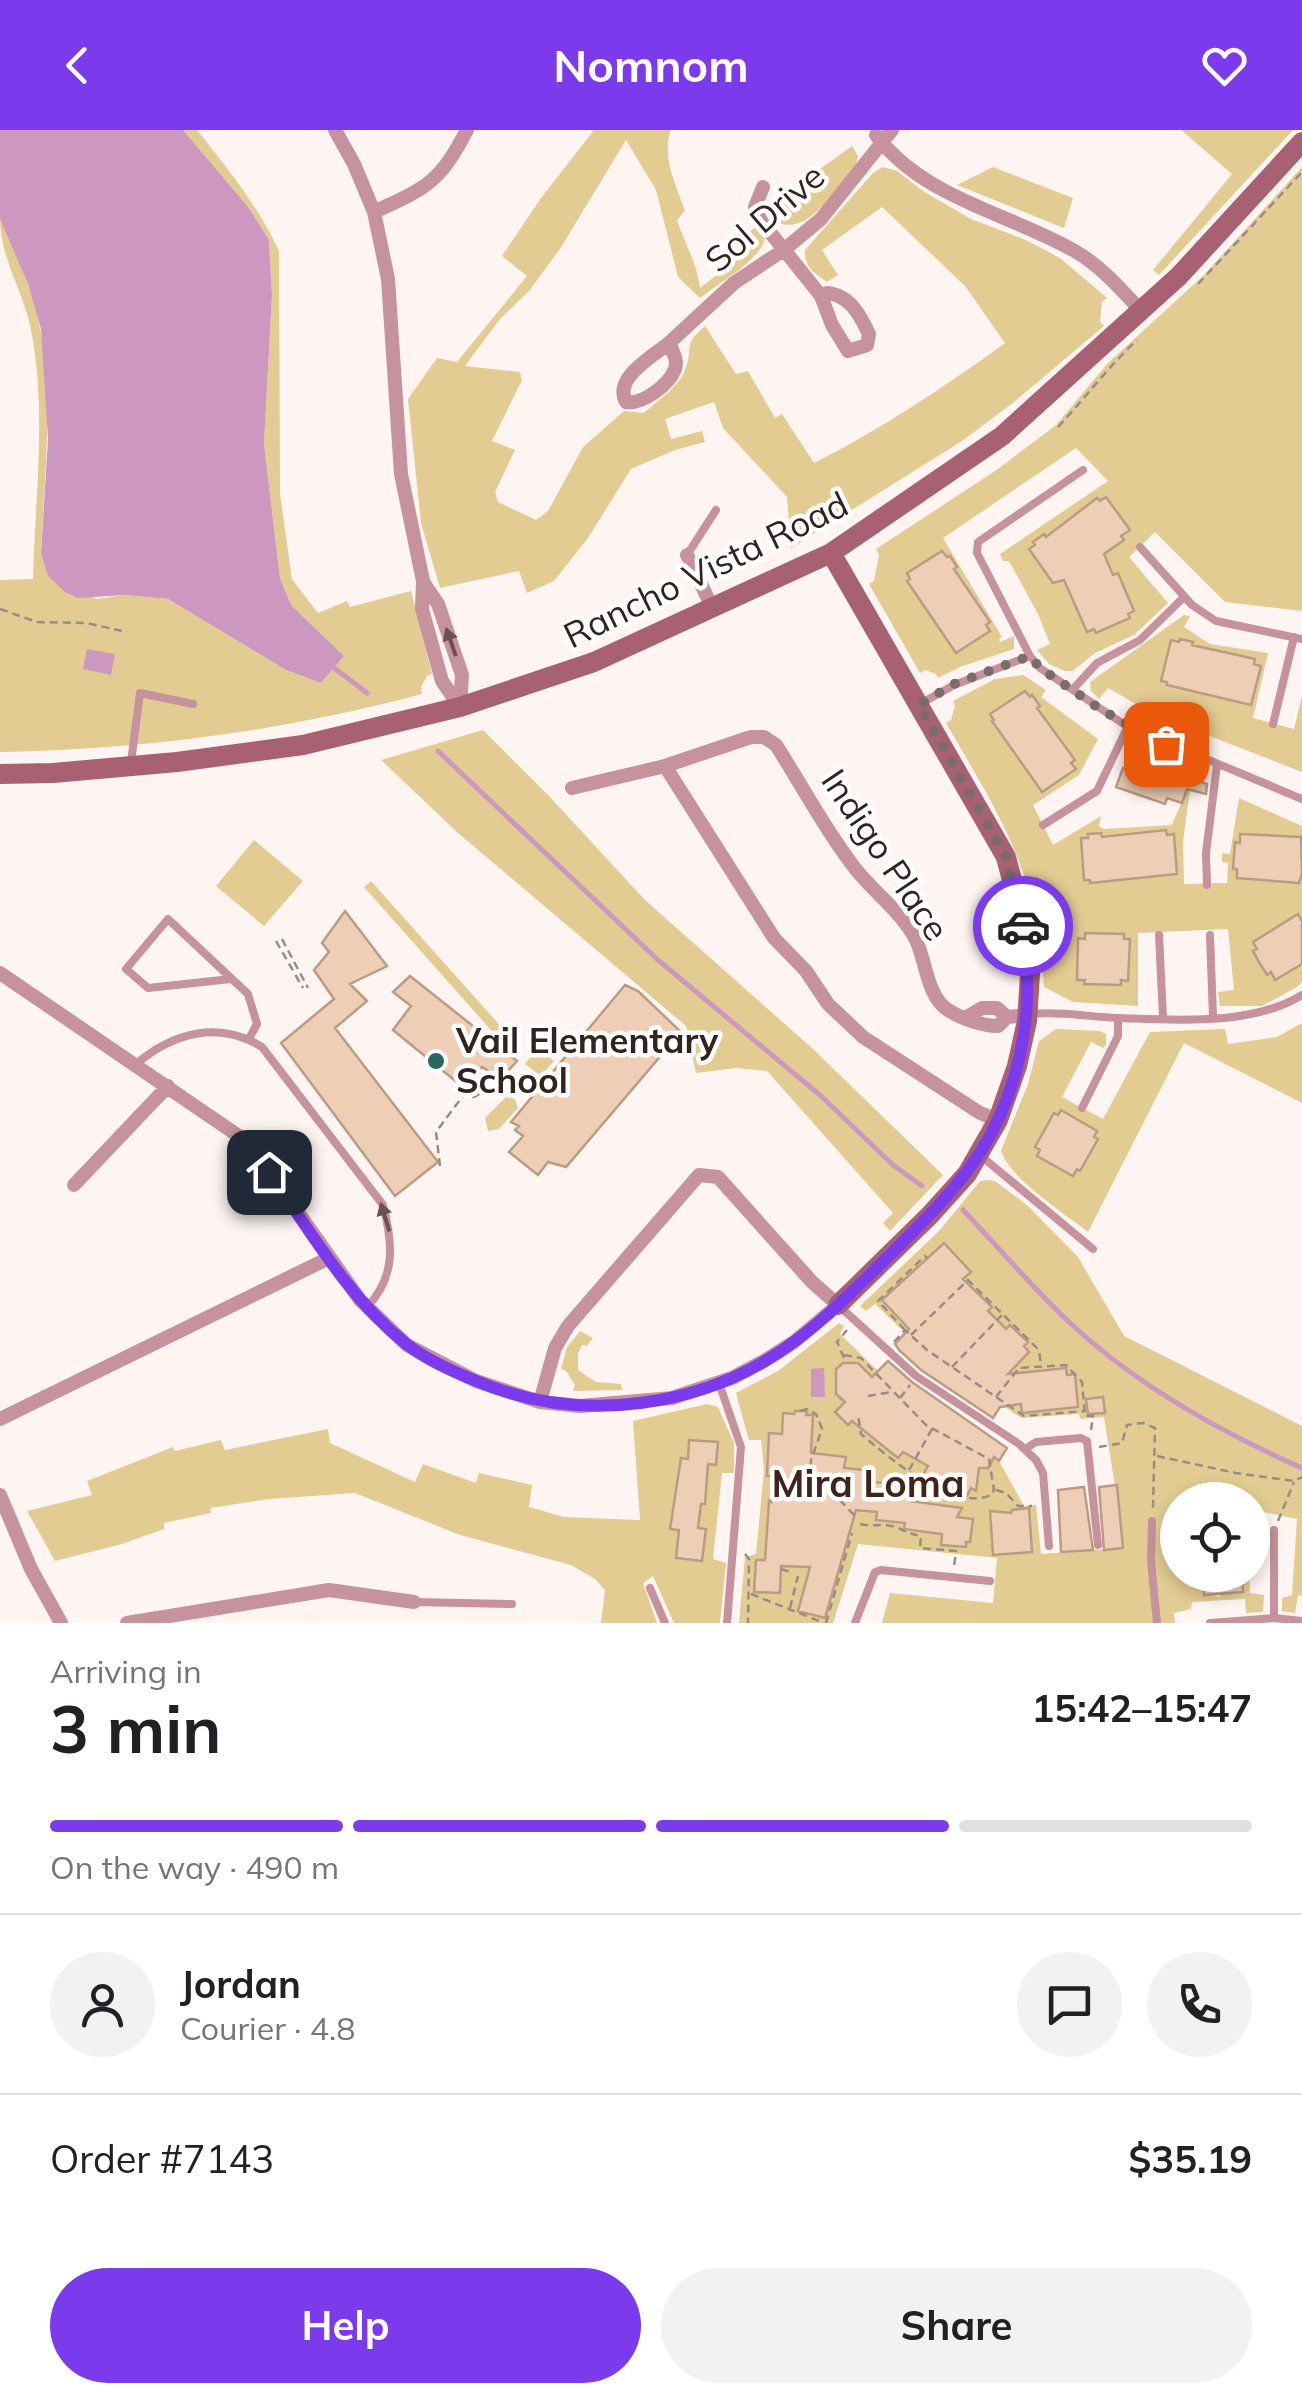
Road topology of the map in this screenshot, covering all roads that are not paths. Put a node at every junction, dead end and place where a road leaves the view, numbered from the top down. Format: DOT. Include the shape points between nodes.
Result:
graph roads {
  1 [pos="335,130"];
  2 [pos="467,130"];
  3 [pos="892,130"];
  4 [pos="879,140"];
  5 [pos="1302,142"];
  6 [pos="763,187"];
  7 [pos="374,212"];
  8 [pos="785,249"];
  9 [pos="820,296"];
  10 [pos="1142,312"];
  11 [pos="669,344"];
  12 [pos="1083,470"];
  13 [pos="716,510"];
  14 [pos="1140,547"];
  15 [pos="831,553"];
  16 [pos="687,555"];
  17 [pos="1184,597"];
  18 [pos="713,609"];
  19 [pos="1298,638"];
  20 [pos="1030,656"];
  21 [pos="1074,688"];
  22 [pos="193,704"];
  23 [pos="919,705"];
  24 [pos="460,707"];
  25 [pos="1273,724"];
  26 [pos="1128,726"];
  27 [pos="1217,765"];
  28 [pos="130,766"];
  29 [pos="665,766"];
  30 [pos="0,774"];
  31 [pos="572,788"];
  32 [pos="1302,799"];
  33 [pos="1043,825"];
  34 [pos="1207,884"];
  35 [pos="1159,935"];
  36 [pos="1210,936"];
  37 [pos="0,973"];
  38 [pos="231,979"];
  39 [pos="1302,995"];
  40 [pos="1018,1016"];
  41 [pos="1214,1017"];
  42 [pos="1118,1018"];
  43 [pos="1163,1018"];
  44 [pos="249,1039"];
  45 [pos="136,1064"];
  46 [pos="168,1086"];
  47 [pos="1082,1108"];
  48 [pos="998,1120"];
  49 [pos="978,1154"];
  50 [pos="74,1185"];
  51 [pos="1092,1250"];
  52 [pos="329,1258"];
  53 [pos="838,1305"];
  54 [pos="368,1307"];
  55 [pos="720,1383"];
  56 [pos="540,1402"];
  57 [pos="0,1419"];
  58 [pos="1024,1449"];
  59 [pos="0,1495"];
  60 [pos="1152,1521"];
  61 [pos="1274,1530"];
  62 [pos="1098,1545"];
  63 [pos="1050,1546"];
  64 [pos="990,1581"];
  65 [pos="650,1588"];
  66 [pos="414,1602"];
  67 [pos="512,1604"];
  68 [pos="1274,1618"];
  69 [pos="1302,1621"];
  70 [pos="60,1623"];
  71 [pos="127,1623"];
  72 [pos="665,1623"];
  73 [pos="727,1623"];
  74 [pos="855,1623"];
  75 [pos="1157,1623"];
  76 [pos="1210,1623"];
  1 -- 7 [label="street"];
  2 -- 7 [label="street" via="447,167 421,190"];
  3 -- 4 [label="street, Sol Drive"];
  4 -- 8 [label="street, Sol Drive" via="821,219"];
  4 -- 10 [label="street" via="969,204 1076,252"];
  5 -- 10 [label="main road, Rancho Vista Road"];
  6 -- 8 [label="street" via="755,207"];
  7 -- 24 [label="street" via="388,279 400,474 423,582 438,604 462,676"];
  8 -- 9 [label="street"];
  8 -- 11 [label="street, Sol Drive" via="734,283"];
  10 -- 15 [label="main road, Rancho Vista Road" via="1002,436"];
  12 -- 20 [label="lane" via="976,548"];
  13 -- 16 [label="lane"];
  14 -- 17 [label="lane"];
  15 -- 18 [label="main road, Rancho Vista Road"];
  15 -- 23 [label="main road"];
  16 -- 18 [label="street"];
  17 -- 19 [label="lane" via="1216,621"];
  17 -- 21 [label="lane" via="1140,640 1097,663"];
  18 -- 24 [label="main road, Rancho Vista Road" via="594,662"];
  19 -- 25 [label="lane"];
  20 -- 21 [label="lane"];
  20 -- 23 [label="lane" via="954,684"];
  21 -- 26 [label="lane"];
  22 -- 28 [label="lane" via="140,693"];
  23 -- 40 [label="main road" via="1006,857 1030,974"];
  24 -- 28 [label="main road, Rancho Vista Road" via="304,746"];
  26 -- 27 [label="lane"];
  26 -- 33 [label="lane" via="1096,791"];
  27 -- 32 [label="lane"];
  27 -- 34 [label="lane"];
  28 -- 30 [label="main road, Rancho Vista Road"];
  29 -- 31 [label="street, Indigo Place"];
  29 -- 40 [label="street, Indigo Place" via="751,738 776,745 853,866 915,939 940,1002 968,1017 982,1008"];
  29 -- 48 [label="street" via="774,938 828,1004 863,1037"];
  35 -- 43 [label="lane"];
  36 -- 41 [label="lane"];
  37 -- 45 [label="street"];
  38 -- 38 [label="lane" via="168,919 126,970 148,988"];
  38 -- 44 [label="lane" via="248,994 256,1024"];
  39 -- 41 [label="lane" via="1275,1010"];
  40 -- 42 [label="lane"];
  40 -- 48 [label="main road" via="1017,1066"];
  41 -- 43 [label="lane"];
  42 -- 43 [label="lane"];
  42 -- 47 [label="lane" via="1118,1036"];
  44 -- 45 [label="lane" via="194,1034 157,1047"];
  54 -- 44 [label="lane, one-way" via="390,1268 383,1205 262,1047"];
  45 -- 46 [label="street"];
  46 -- 50 [label="street"];
  46 -- 52 [label="street" via="249,1143"];
  48 -- 49 [label="main road"];
  49 -- 51 [label="lane"];
  49 -- 53 [label="main road" via="930,1216"];
  52 -- 54 [label="street"];
  52 -- 57 [label="street"];
  53 -- 55 [label="street" via="764,1362"];
  53 -- 56 [label="street" via="725,1184 699,1174 568,1326"];
  53 -- 58 [label="lane" via="916,1376"];
  54 -- 56 [label="street" via="407,1345 476,1381"];
  55 -- 56 [label="street" via="638,1403"];
  55 -- 73 [label="lane" via="741,1447"];
  58 -- 62 [label="lane" via="1036,1442 1086,1444"];
  58 -- 63 [label="lane" via="1043,1473"];
  59 -- 70 [label="street"];
  60 -- 75 [label="lane"];
  61 -- 68 [label="lane"];
  64 -- 74 [label="lane" via="881,1570"];
  65 -- 72 [label="lane"];
  66 -- 67 [label="lane"];
  66 -- 71 [label="street" via="329,1590"];
  68 -- 69 [label="lane"];
  68 -- 76 [label="lane"];
}
